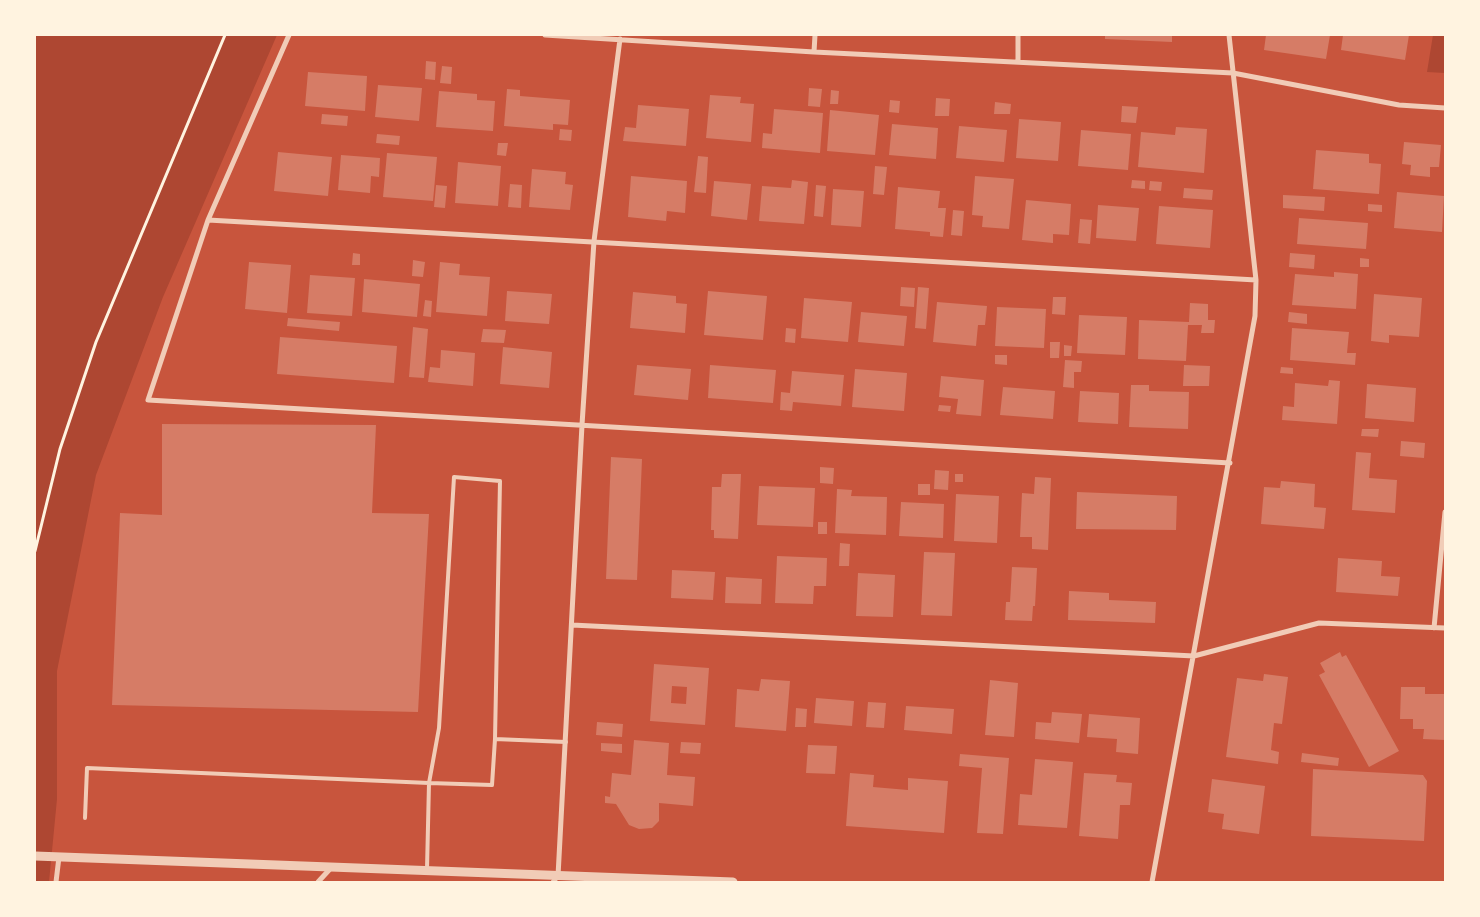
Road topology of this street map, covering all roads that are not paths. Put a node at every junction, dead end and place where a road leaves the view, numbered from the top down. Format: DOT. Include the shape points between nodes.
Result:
graph roads {
  1 [pos="289,35"];
  2 [pos="545,35"];
  3 [pos="815,35"];
  4 [pos="1018,35"];
  5 [pos="1229,35"];
  6 [pos="620,39"];
  7 [pos="814,52"];
  8 [pos="1018,62"];
  9 [pos="1233,73"];
  10 [pos="1445,108"];
  11 [pos="208,220"];
  12 [pos="594,241"];
  13 [pos="1256,280"];
  14 [pos="582,425"];
  15 [pos="1230,463"];
  16 [pos="1445,512"];
  17 [pos="572,624"];
  18 [pos="1434,628"];
  19 [pos="1445,628"];
  20 [pos="1194,656"];
  21 [pos="495,739"];
  22 [pos="566,742"];
  23 [pos="430,783"];
  24 [pos="85,818"];
  25 [pos="35,856"];
  26 [pos="59,857"];
  27 [pos="330,868"];
  28 [pos="427,871"];
  29 [pos="556,879"];
  30 [pos="682,881"];
  31 [pos="56,882"];
  32 [pos="318,882"];
  33 [pos="733,882"];
  34 [pos="1152,882"];
  1 -- 11 [label="street"];
  2 -- 6 [label="street"];
  3 -- 7 [label="street"];
  4 -- 8 [label="street"];
  5 -- 9 [label="street"];
  6 -- 7 [label="street"];
  6 -- 12 [label="street"];
  7 -- 8 [label="street"];
  8 -- 9 [label="street"];
  9 -- 10 [label="street" via="1399,105"];
  9 -- 13 [label="street"];
  11 -- 12 [label="street"];
  11 -- 14 [label="street" via="148,400"];
  12 -- 13 [label="street"];
  12 -- 14 [label="street"];
  13 -- 15 [label="street" via="1254,316"];
  14 -- 15 [label="street"];
  14 -- 17 [label="street"];
  15 -- 20 [label="street"];
  16 -- 18 [label="street"];
  17 -- 20 [label="street"];
  17 -- 22 [label="street"];
  18 -- 19 [label="street"];
  18 -- 20 [label="street" via="1319,623"];
  20 -- 34 [label="street"];
  21 -- 22 [label="lane"];
  21 -- 23 [label="lane" via="492,784"];
  21 -- 23 [label="lane" via="500,481 454,478 439,728"];
  22 -- 29 [label="street"];
  23 -- 24 [label="lane" via="86,768"];
  23 -- 28 [label="lane"];
  25 -- 26 [label="street"];
  26 -- 27 [label="street"];
  26 -- 31 [label="street"];
  27 -- 28 [label="street"];
  27 -- 32 [label="street"];
  28 -- 29 [label="street"];
  29 -- 30 [label="street"];
  30 -- 33 [label="street"];
}
